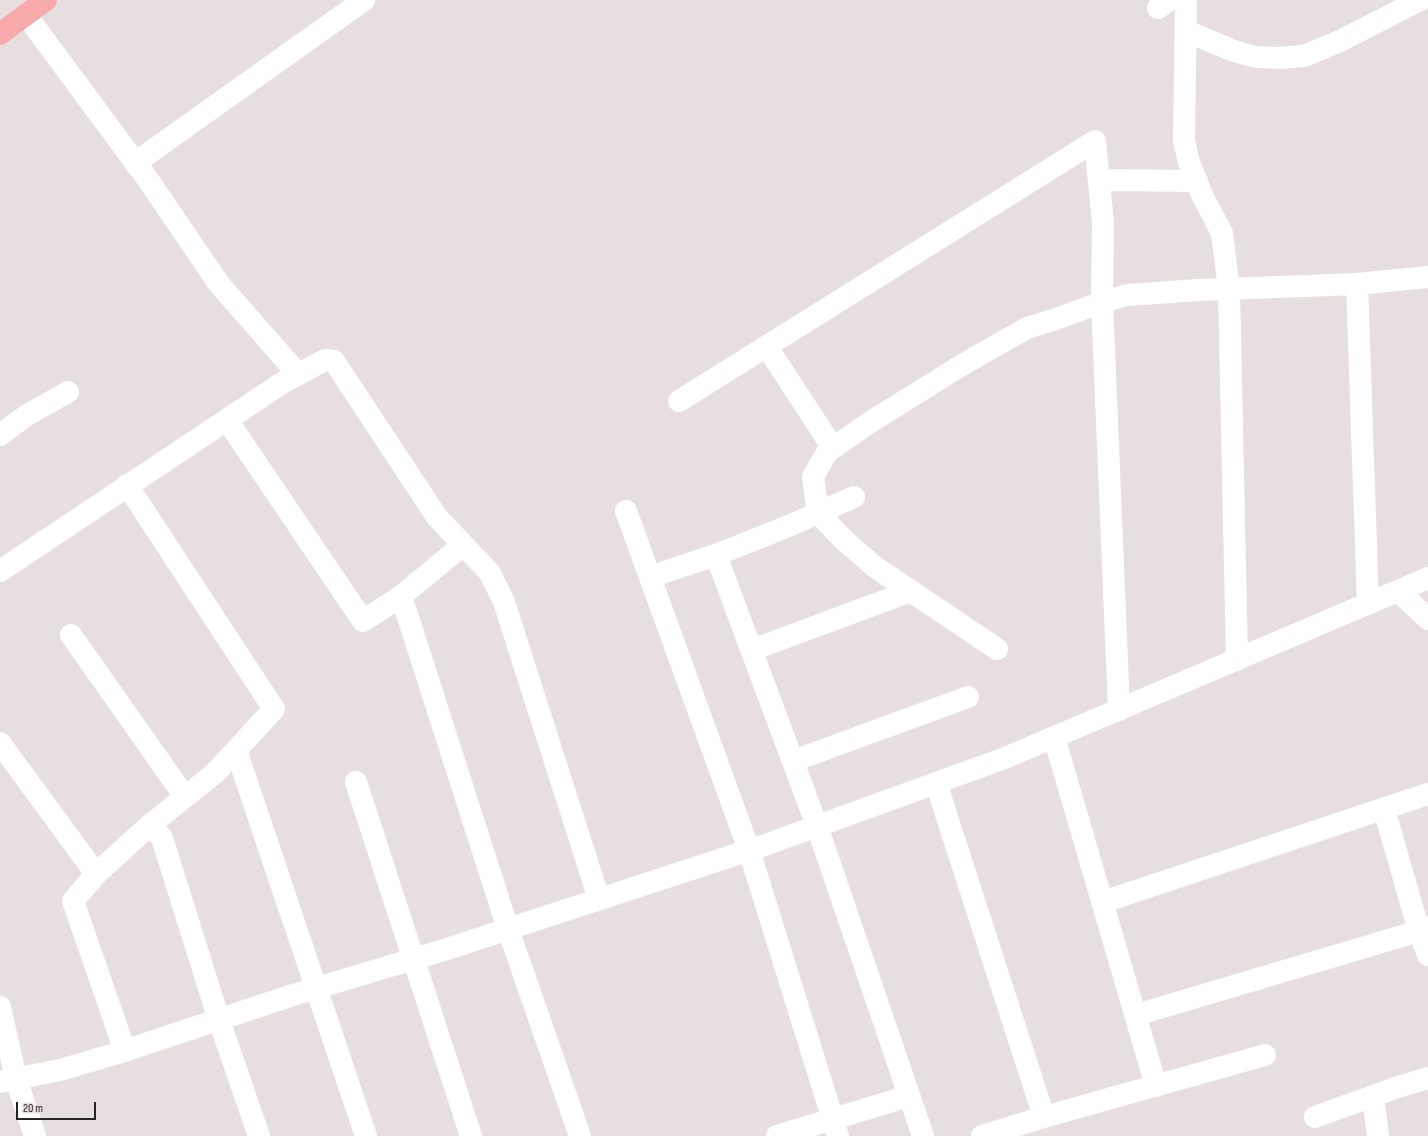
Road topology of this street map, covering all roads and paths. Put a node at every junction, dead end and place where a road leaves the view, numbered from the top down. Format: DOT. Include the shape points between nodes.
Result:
graph roads {
  1 [pos="46,0"];
  2 [pos="364,0"];
  3 [pos="1186,0"];
  4 [pos="1420,0"];
  5 [pos="26,15"];
  6 [pos="1186,31"];
  7 [pos="0,34"];
  8 [pos="135,163"];
  9 [pos="1099,180"];
  10 [pos="1197,181"];
  11 [pos="1428,277"];
  12 [pos="1357,284"];
  13 [pos="1229,289"];
  14 [pos="1102,302"];
  15 [pos="767,347"];
  16 [pos="298,374"];
  17 [pos="68,392"];
  18 [pos="679,401"];
  19 [pos="227,420"];
  20 [pos="2,430"];
  21 [pos="833,448"];
  22 [pos="127,485"];
  23 [pos="854,497"];
  24 [pos="626,511"];
  25 [pos="818,513"];
  26 [pos="463,544"];
  27 [pos="716,555"];
  28 [pos="0,571"];
  29 [pos="650,577"];
  30 [pos="1428,578"];
  31 [pos="911,591"];
  32 [pos="1398,591"];
  33 [pos="400,596"];
  34 [pos="1368,604"];
  35 [pos="1428,619"];
  36 [pos="71,635"];
  37 [pos="997,649"];
  38 [pos="752,650"];
  39 [pos="1237,660"];
  40 [pos="968,698"];
  41 [pos="1119,710"];
  42 [pos="1054,738"];
  43 [pos="0,743"];
  44 [pos="236,750"];
  45 [pos="793,761"];
  46 [pos="356,782"];
  47 [pos="936,783"];
  48 [pos="1428,794"];
  49 [pos="185,797"];
  50 [pos="1384,809"];
  51 [pos="150,825"];
  52 [pos="818,826"];
  53 [pos="748,850"];
  54 [pos="96,874"];
  55 [pos="599,899"];
  56 [pos="1103,902"];
  57 [pos="508,929"];
  58 [pos="1423,929"];
  59 [pos="1428,955"];
  60 [pos="412,959"];
  61 [pos="315,988"];
  62 [pos="0,1007"];
  63 [pos="1136,1015"];
  64 [pos="219,1020"];
  65 [pos="125,1051"];
  66 [pos="1265,1055"];
  67 [pos="1428,1078"];
  68 [pos="8,1081"];
  69 [pos="1156,1086"];
  70 [pos="909,1096"];
  71 [pos="1373,1096"];
  72 [pos="1044,1117"];
  73 [pos="1315,1117"];
  74 [pos="835,1127"];
  75 [pos="1014,1131"];
  76 [pos="35,1136"];
  77 [pos="259,1136"];
  78 [pos="366,1136"];
  79 [pos="470,1136"];
  80 [pos="580,1136"];
  81 [pos="777,1136"];
  82 [pos="923,1136"];
  83 [pos="982,1136"];
  84 [pos="1378,1136"];
  1 -- 5 [label="main road"];
  2 -- 8 [label="street"];
  3 -- 6 [label="street"];
  4 -- 6 [label="street" via="1340,41 1304,56 1256,57 1234,52"];
  5 -- 7 [label="main road"];
  5 -- 8 [label="street"];
  6 -- 10 [label="street" via="1184,141"];
  8 -- 16 [label="street" via="219,284"];
  9 -- 10 [label="street"];
  9 -- 14 [label="street" via="1104,223"];
  9 -- 15 [label="street" via="1095,141"];
  10 -- 13 [label="street" via="1222,233"];
  11 -- 12 [label="street"];
  12 -- 13 [label="street"];
  12 -- 34 [label="street"];
  13 -- 14 [label="street" via="1127,295"];
  13 -- 39 [label="street"];
  14 -- 21 [label="street" via="1027,328 962,365"];
  14 -- 41 [label="street"];
  15 -- 18 [label="street"];
  15 -- 21 [label="street"];
  16 -- 19 [label="street"];
  16 -- 26 [label="street" via="325,360 334,361 437,516"];
  17 -- 20 [label="street"];
  19 -- 22 [label="street"];
  19 -- 33 [label="street" via="363,621"];
  21 -- 25 [label="street" via="827,452 813,476"];
  22 -- 28 [label="street"];
  22 -- 44 [label="street" via="274,710"];
  23 -- 25 [label="street"];
  24 -- 29 [label="street"];
  25 -- 27 [label="street"];
  25 -- 31 [label="street" via="875,567"];
  26 -- 33 [label="street"];
  26 -- 55 [label="street" via="490,572 504,602"];
  27 -- 29 [label="street"];
  27 -- 38 [label="street"];
  29 -- 53 [label="street"];
  30 -- 32 [label="street"];
  31 -- 37 [label="street"];
  31 -- 38 [label="street"];
  32 -- 34 [label="street"];
  32 -- 35 [label="street"];
  33 -- 57 [label="street"];
  34 -- 39 [label="street"];
  36 -- 49 [label="street"];
  38 -- 45 [label="street"];
  39 -- 41 [label="street"];
  40 -- 45 [label="street"];
  41 -- 42 [label="street"];
  42 -- 47 [label="street"];
  42 -- 56 [label="street"];
  43 -- 54 [label="street"];
  44 -- 49 [label="street" via="215,773"];
  44 -- 61 [label="street"];
  45 -- 52 [label="street"];
  46 -- 60 [label="street"];
  47 -- 52 [label="street"];
  47 -- 72 [label="street"];
  48 -- 50 [label="street"];
  49 -- 51 [label="street"];
  50 -- 56 [label="street"];
  50 -- 58 [label="street"];
  51 -- 54 [label="street"];
  51 -- 64 [label="street" via="162,838"];
  52 -- 53 [label="street"];
  52 -- 70 [label="street"];
  53 -- 55 [label="street"];
  53 -- 74 [label="street"];
  54 -- 65 [label="street" via="73,901"];
  55 -- 57 [label="street"];
  56 -- 63 [label="street"];
  57 -- 60 [label="street"];
  57 -- 80 [label="street"];
  58 -- 59 [label="street"];
  58 -- 63 [label="street"];
  60 -- 61 [label="street"];
  60 -- 79 [label="street"];
  61 -- 64 [label="street"];
  61 -- 78 [label="street"];
  62 -- 68 [label="street"];
  63 -- 69 [label="street"];
  64 -- 65 [label="street"];
  64 -- 77 [label="street"];
  65 -- 68 [label="street" via="60,1070"];
  66 -- 69 [label="street"];
  67 -- 71 [label="street"];
  68 -- 76 [label="street"];
  69 -- 72 [label="street"];
  70 -- 74 [label="street"];
  70 -- 82 [label="street"];
  71 -- 73 [label="street"];
  71 -- 84 [label="street"];
  72 -- 75 [label="street"];
  74 -- 81 [label="street"];
  75 -- 83 [label="street"];
}
